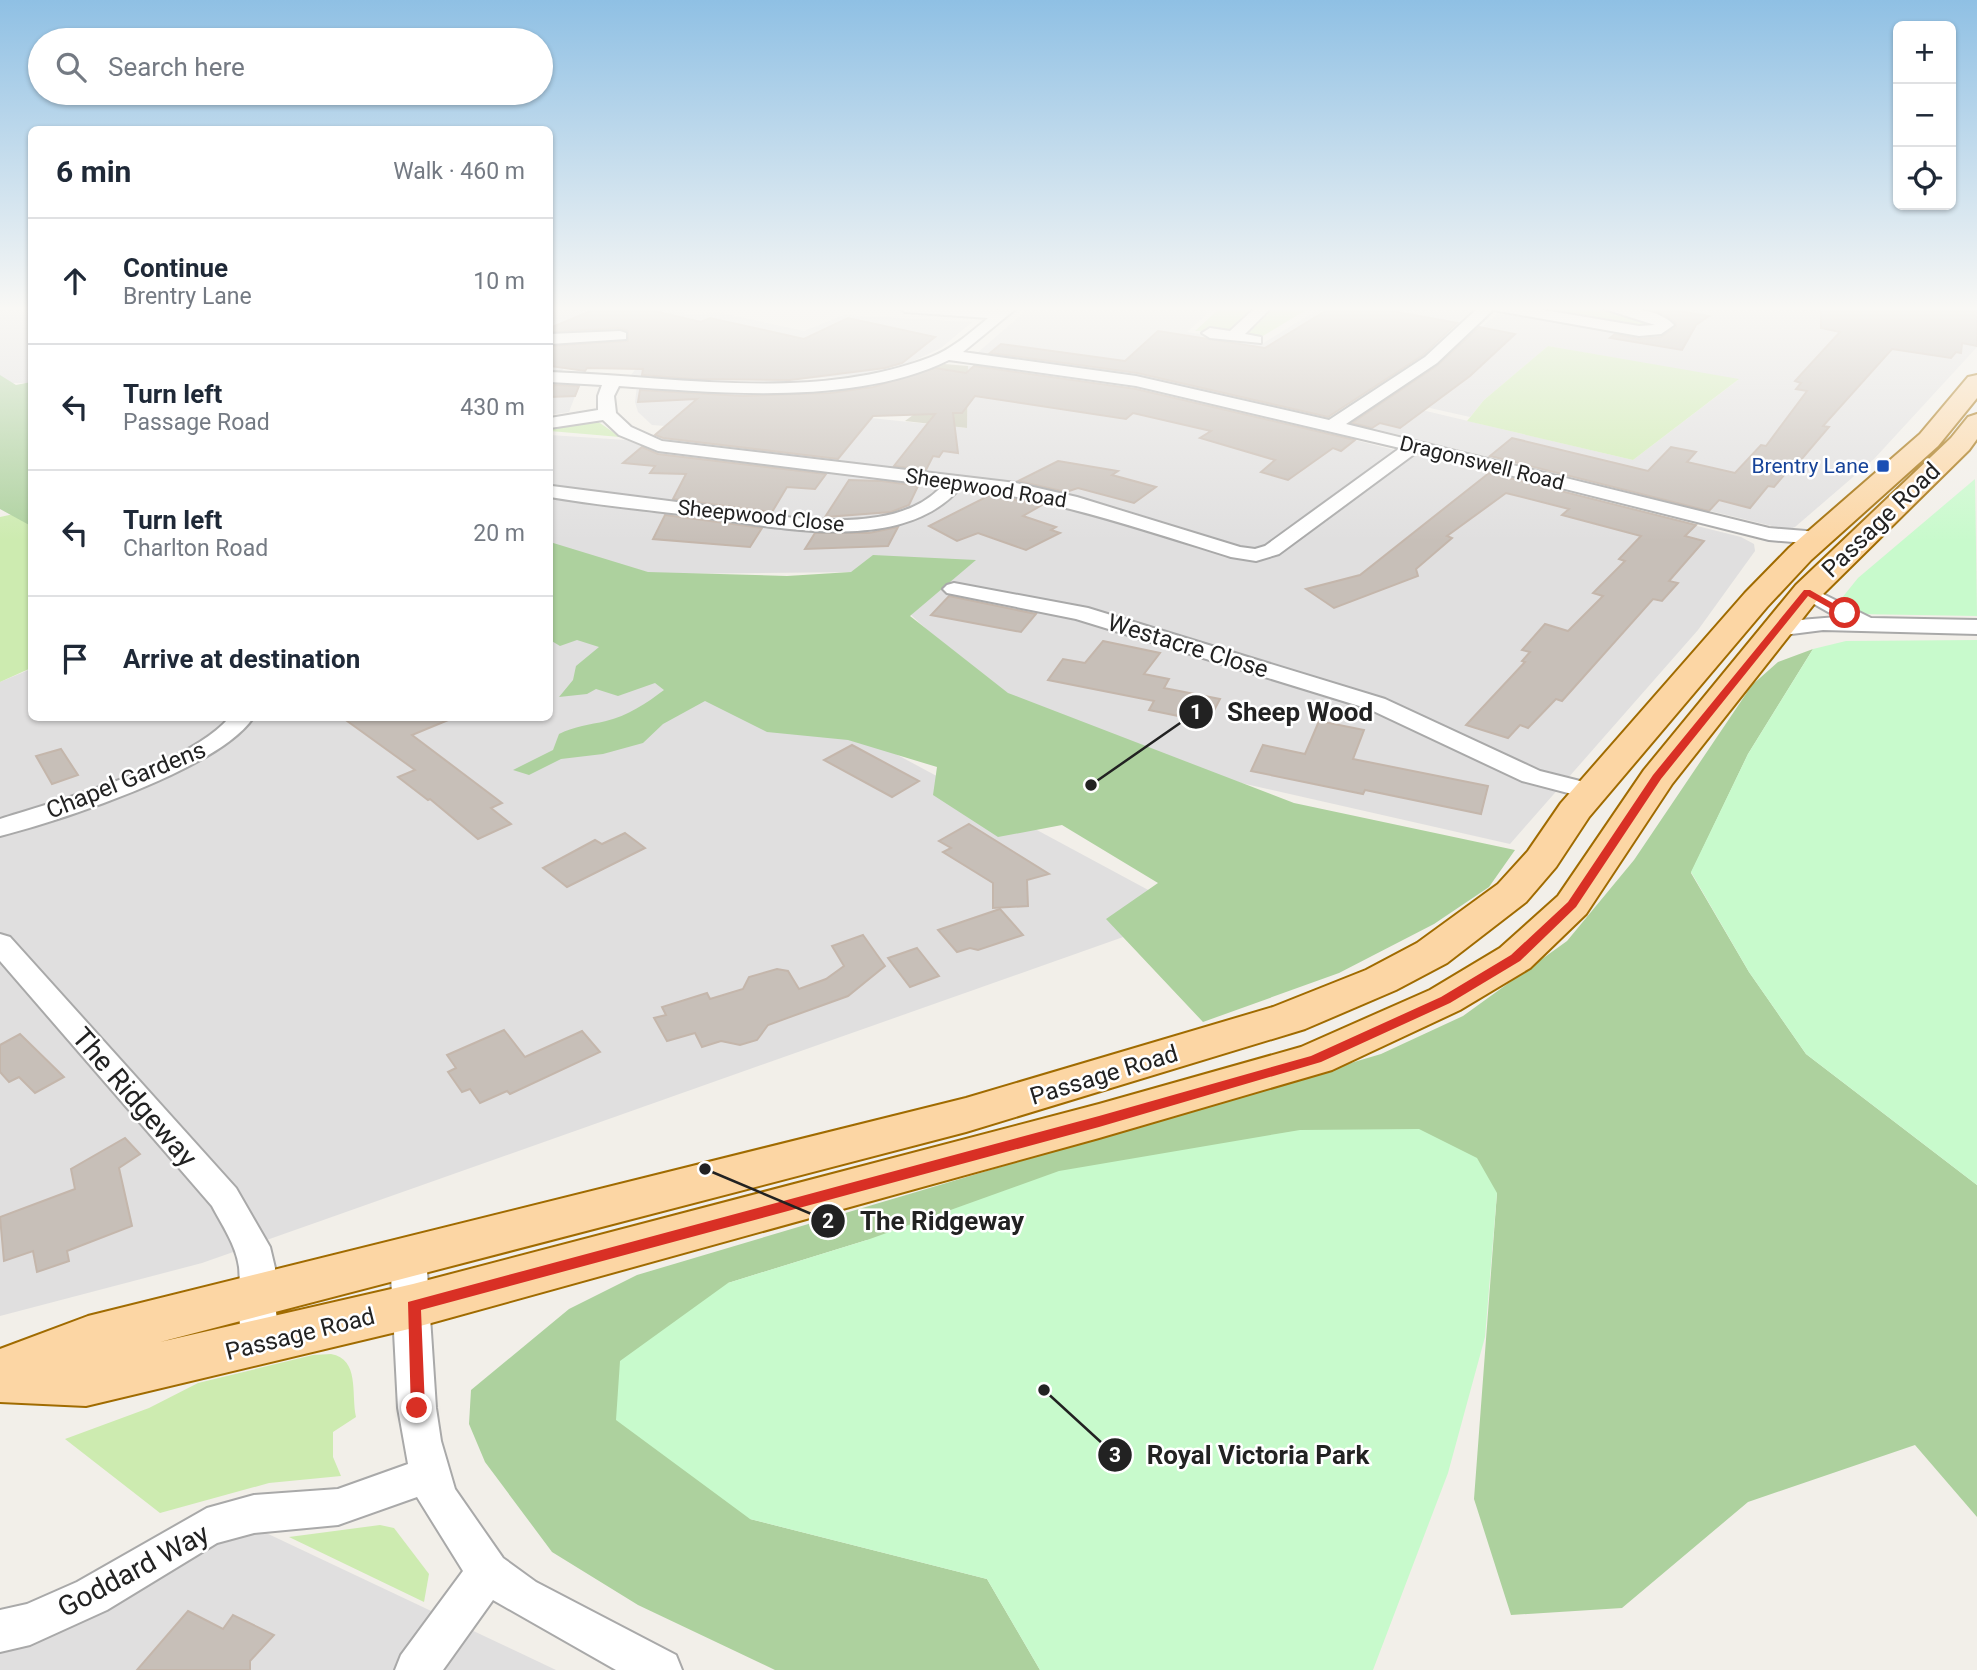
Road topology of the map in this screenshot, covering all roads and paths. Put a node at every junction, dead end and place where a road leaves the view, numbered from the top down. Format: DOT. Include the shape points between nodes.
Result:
graph roads {
  1 [pos="611,385"];
  2 [pos="731,385"];
  3 [pos="784,385"];
  4 [pos="1153,385"];
  5 [pos="1394,385"];
  6 [pos="1975,385"];
  7 [pos="607,414"];
  8 [pos="1977,422"];
  9 [pos="553,423"];
  10 [pos="1332,426"];
  11 [pos="1413,447"];
  12 [pos="957,480"];
  13 [pos="553,492"];
  14 [pos="1798,555"];
  15 [pos="954,589"];
  16 [pos="1886,625"];
  17 [pos="1977,627"];
  18 [pos="1776,629"];
  19 [pos="240,721"];
  20 [pos="1582,801"];
  21 [pos="0,828"];
  22 [pos="0,943"];
  23 [pos="411,1281"];
  24 [pos="258,1320"];
  25 [pos="0,1373"];
  26 [pos="0,1379"];
  27 [pos="429,1475"];
  28 [pos="488,1572"];
  29 [pos="0,1630"];
  30 [pos="417,1670"];
  31 [pos="660,1670"];
  1 -- 7 [label="street"];
  2 -- 3 [label="street"];
  4 -- 10 [label="street, Dragonswell Road"];
  5 -- 10 [label="street"];
  6 -- 14 [label="main road, Passage Road" via="1929,440"];
  7 -- 9 [label="street"];
  7 -- 12 [label="street, Sheepwood Road" via="625,431 658,446"];
  8 -- 14 [label="main road, Passage Road" via="1960,444"];
  10 -- 11 [label="street, Dragonswell Road"];
  11 -- 12 [label="street, Sheepwood Road" via="1272,550 1256,555 1070,501"];
  11 -- 14 [label="street, Dragonswell Road"];
  12 -- 13 [label="street, Sheepwood Close" via="946,496 909,514 858,525 824,526"];
  14 -- 16 [label="street" via="1845,613"];
  14 -- 18 [label="main road, Passage Road"];
  14 -- 20 [label="main road, Passage Road"];
  15 -- 20 [label="street, Westacre Close" via="1143,630 1377,705"];
  16 -- 17 [label="street"];
  16 -- 18 [label="street" via="1823,623"];
  18 -- 23 [label="main road, Passage Road" via="1657,778 1572,905 1515,958 1445,1000 1316,1059 1099,1122"];
  19 -- 21 [label="street, Chapel Gardens" via="219,742 93,796"];
  20 -- 23 [label="main road, Passage Road" via="1542,859 1472,926 1381,979 1289,1018"];
  22 -- 24 [label="street, The Ridgeway" via="224,1197 252,1247"];
  23 -- 24 [label="main road, Passage Road"];
  23 -- 27 [label="street" via="417,1408"];
  24 -- 25 [label="main road, Passage Road" via="88,1338"];
  24 -- 26 [label="main road, Passage Road" via="86,1382"];
  27 -- 28 [label="street" via="437,1497"];
  27 -- 29 [label="street, Goddard Way" via="338,1507 254,1514 206,1527 92,1595 30,1624"];
  28 -- 30 [label="street"];
  28 -- 31 [label="street" via="521,1596"];
}
